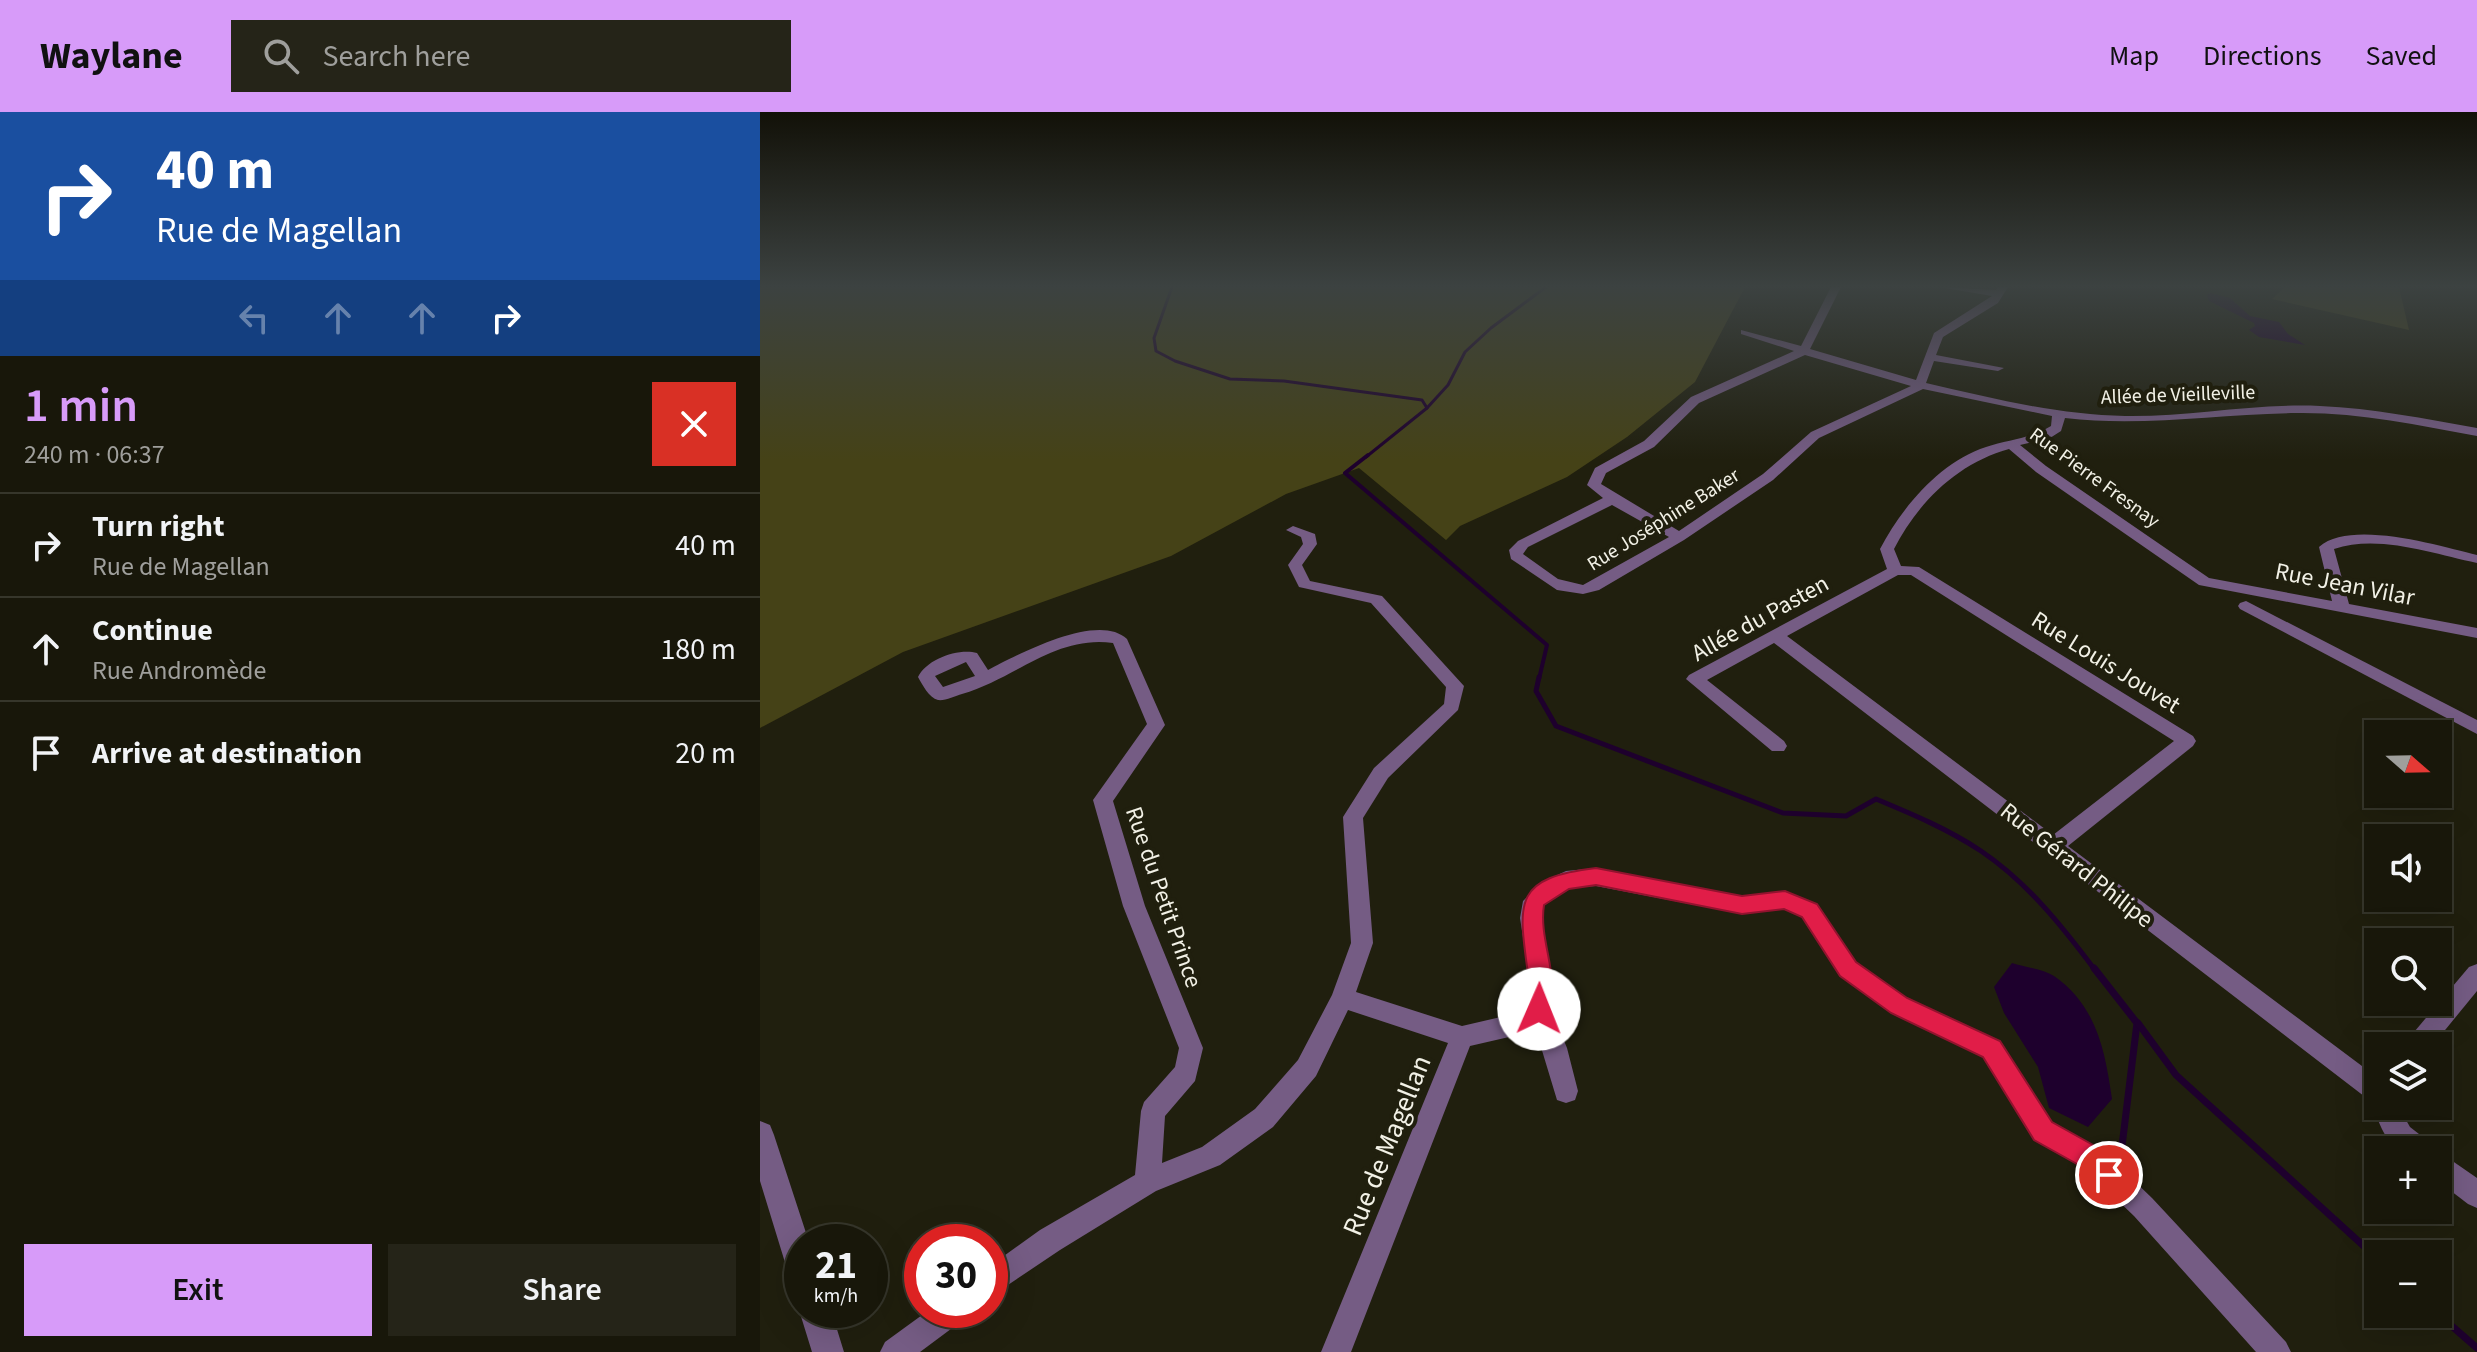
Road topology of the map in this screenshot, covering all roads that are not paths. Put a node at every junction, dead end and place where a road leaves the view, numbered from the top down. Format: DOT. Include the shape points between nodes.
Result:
graph roads {
  1 [pos="1785,345"];
  2 [pos="1807,345"];
  3 [pos="1934,345"];
  4 [pos="1804,351"];
  5 [pos="1930,357"];
  6 [pos="1998,368"];
  7 [pos="1919,386"];
  8 [pos="2059,413"];
  9 [pos="2477,432"];
  10 [pos="2011,444"];
  11 [pos="1612,499"];
  12 [pos="1293,530"];
  13 [pos="1679,537"];
  14 [pos="2477,559"];
  15 [pos="1895,571"];
  16 [pos="2204,582"];
  17 [pos="2246,606"];
  18 [pos="2342,608"];
  19 [pos="2477,633"];
  20 [pos="1776,636"];
  21 [pos="984,677"];
  22 [pos="2477,728"];
  23 [pos="1778,746"];
  24 [pos="2054,846"];
  25 [pos="2477,974"];
  26 [pos="1342,998"];
  27 [pos="1539,1009"];
  28 [pos="2429,1032"];
  29 [pos="1462,1037"];
  30 [pos="2364,1083"];
  31 [pos="1566,1091"];
  32 [pos="760,1135"];
  33 [pos="2452,1175"];
  34 [pos="1147,1182"];
  35 [pos="2477,1195"];
  36 [pos="788,1224"];
  37 [pos="1008,1270"];
  38 [pos="821,1328"];
  39 [pos="928,1328"];
  40 [pos="828,1352"];
  41 [pos="895,1352"];
  42 [pos="1336,1352"];
  43 [pos="2276,1352"];
  1 -- 4 [label="street, Allée de Vieilleville"];
  2 -- 4 [label="street"];
  3 -- 5 [label="street"];
  4 -- 7 [label="street, Allée de Vieilleville"];
  4 -- 11 [label="street, Rue Joséphine Baker" via="1695,400 1649,444 1600,471 1594,485"];
  5 -- 6 [label="street"];
  5 -- 7 [label="street"];
  7 -- 8 [label="street, Allée de Vieilleville"];
  7 -- 13 [label="street, Rue Joséphine Baker" via="1815,435 1768,477"];
  8 -- 9 [label="street, Allée de Vieilleville" via="2126,419 2298,409"];
  8 -- 10 [label="street, Rue Pierre Fresnay" via="2057,428"];
  10 -- 15 [label="street" via="1957,466 1895,530 1887,549"];
  10 -- 16 [label="street, Rue Pierre Fresnay"];
  11 -- 13 [label="street"];
  11 -- 13 [label="street, Rue Joséphine Baker" via="1523,544 1516,556 1565,590 1580,592"];
  12 -- 26 [label="street" via="1308,534 1310,544 1295,565 1304,584 1376,599 1455,686 1452,706 1381,773 1353,817 1362,943"];
  14 -- 18 [label="street" via="2396,543 2337,541 2326,547"];
  15 -- 20 [label="street, Allée du Pasten"];
  15 -- 24 [label="street, Rue Louis Jouvet" via="1914,570 2187,741"];
  16 -- 18 [label="street, Rue Jean Vilar"];
  17 -- 22 [label="street"];
  18 -- 19 [label="street, Rue Jean Vilar"];
  20 -- 23 [label="street, Allée du Pasten" via="1695,679"];
  20 -- 24 [label="street, Rue Gérard Philipe"];
  21 -- 34 [label="street, Rue du Petit Prince" via="1082,635 1119,639 1156,725 1103,800 1134,906 1191,1048 1186,1073 1153,1111"];
  24 -- 30 [label="street, Rue Gérard Philipe"];
  25 -- 28 [label="street"];
  26 -- 29 [label="street"];
  26 -- 34 [label="street" via="1307,1068 1264,1118 1211,1156"];
  27 -- 29 [label="street, Rue de Magellan" via="1509,1026"];
  27 -- 31 [label="street"];
  27 -- 43 [label="street" via="1534,901 1566,880 1596,877 1742,905 1785,900 1810,911 1848,969 1899,1005 1991,1049 2043,1131 2093,1159"];
  29 -- 42 [label="street, Rue de Magellan"];
  32 -- 36 [label="street"];
  33 -- 35 [label="street"];
  34 -- 37 [label="street"];
  38 -- 40 [label="street"];
  39 -- 41 [label="street"];
}
